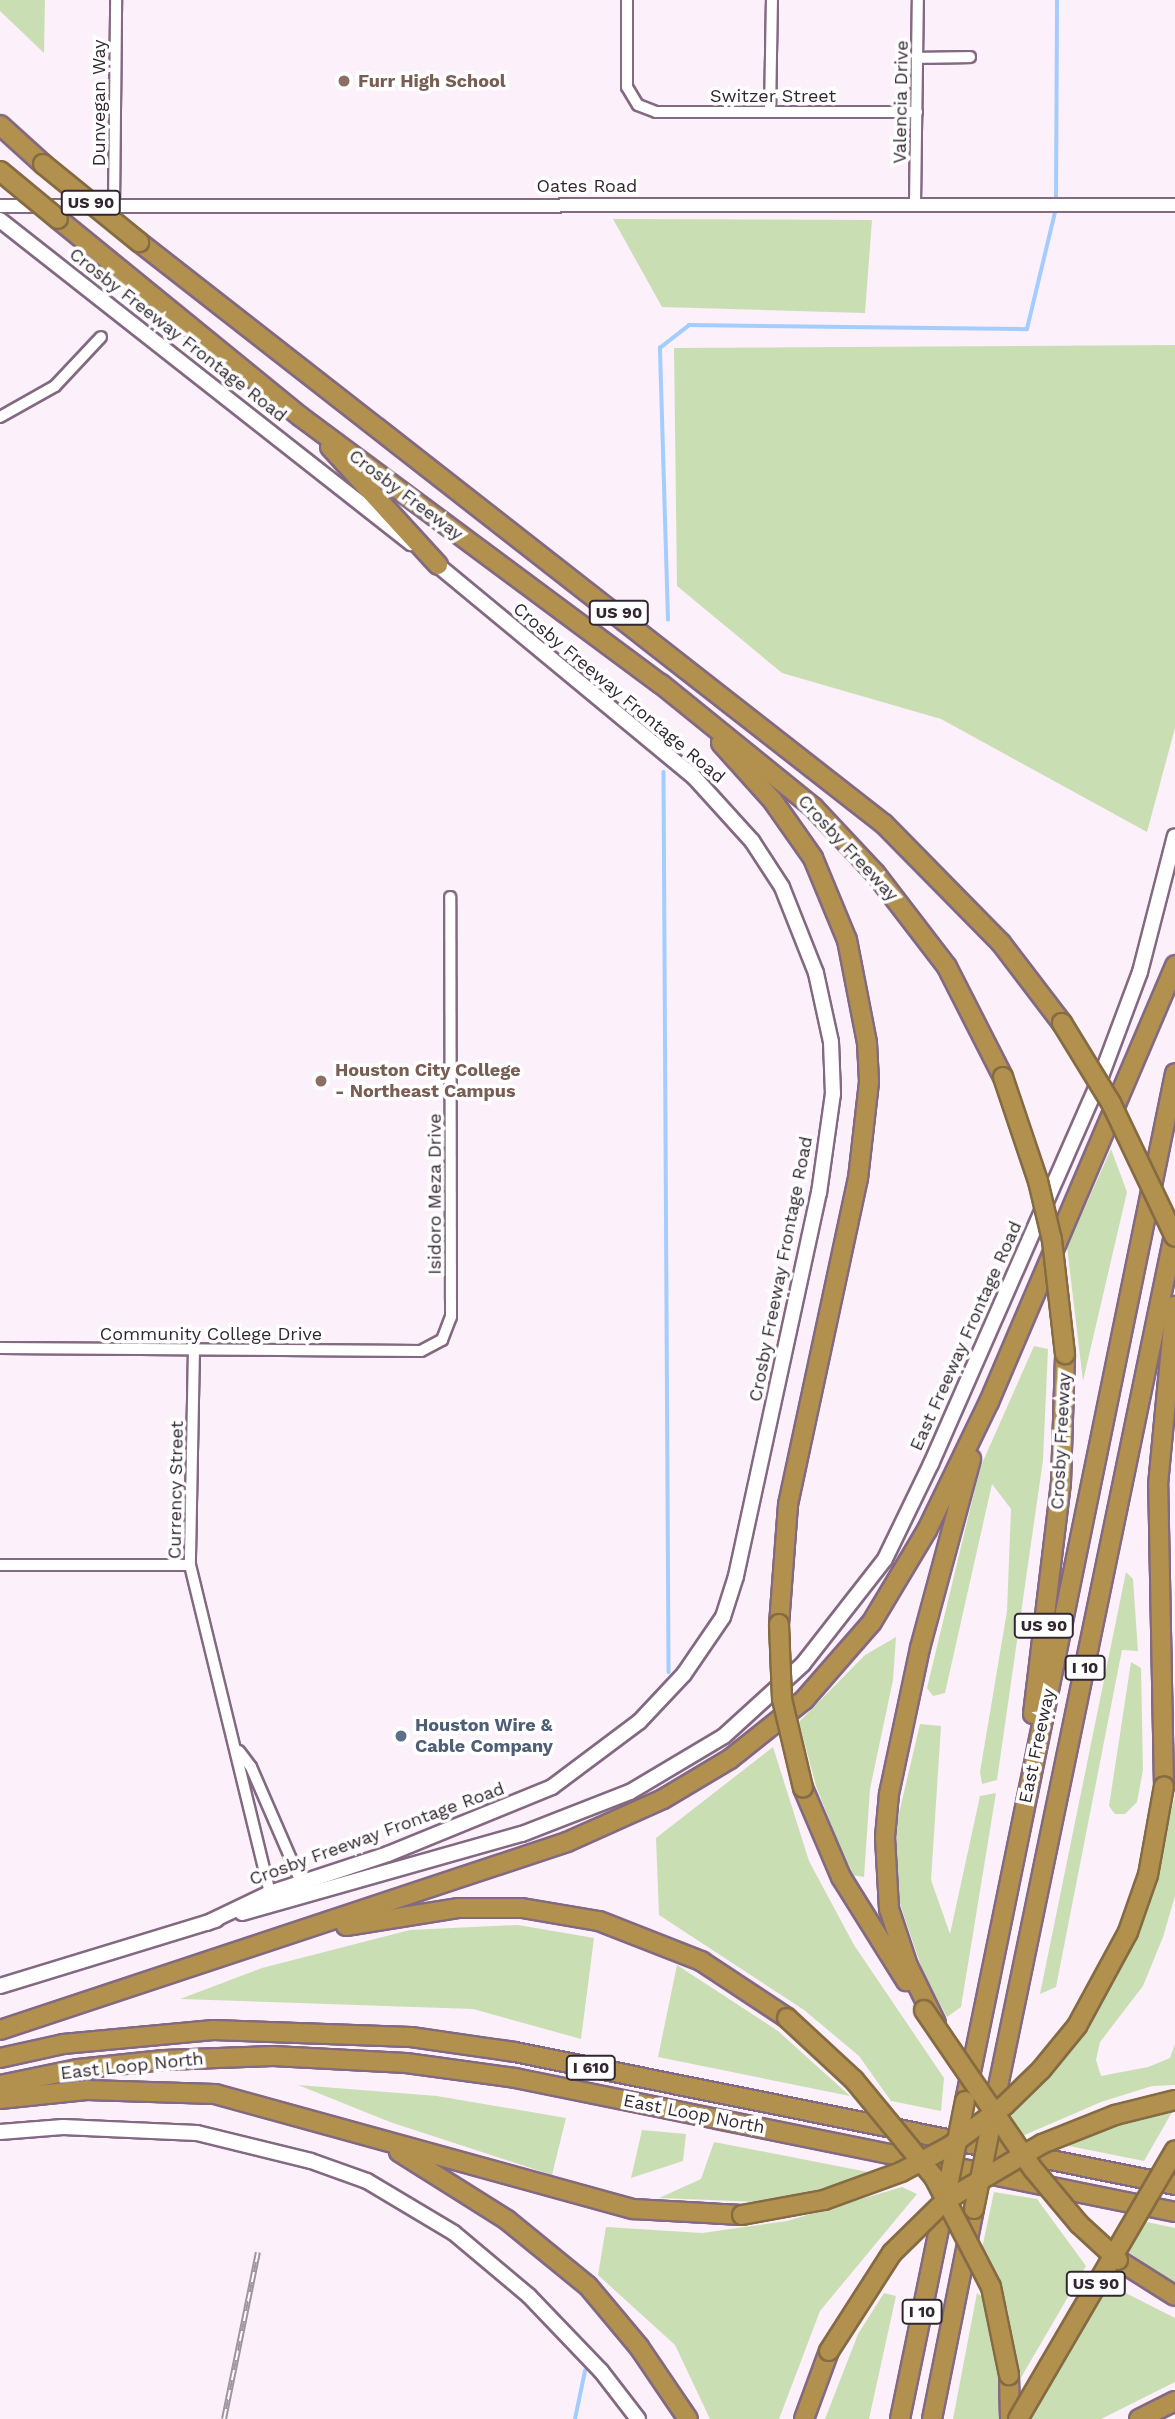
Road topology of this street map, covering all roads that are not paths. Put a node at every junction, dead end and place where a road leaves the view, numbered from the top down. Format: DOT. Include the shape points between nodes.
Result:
graph roads {
  1 [pos="116,0"];
  2 [pos="627,0"];
  3 [pos="772,0"];
  4 [pos="918,0"];
  5 [pos="917,58"];
  6 [pos="970,58"];
  7 [pos="771,112"];
  8 [pos="917,112"];
  9 [pos="0,125"];
  10 [pos="0,171"];
  11 [pos="915,204"];
  12 [pos="1175,205"];
  13 [pos="0,206"];
  14 [pos="114,206"];
  15 [pos="0,220"];
  16 [pos="101,337"];
  17 [pos="301,416"];
  18 [pos="0,418"];
  19 [pos="438,565"];
  20 [pos="661,684"];
  21 [pos="1175,835"];
  22 [pos="450,897"];
  23 [pos="1175,965"];
  24 [pos="1175,1073"];
  25 [pos="1175,1230"];
  26 [pos="1175,1237"];
  27 [pos="1175,1306"];
  28 [pos="0,1348"];
  29 [pos="194,1349"];
  30 [pos="421,1351"];
  31 [pos="989,1402"];
  32 [pos="0,1565"];
  33 [pos="190,1565"];
  34 [pos="238,1751"];
  35 [pos="270,1812"];
  36 [pos="251,1817"];
  37 [pos="1019,1832"];
  38 [pos="301,1882"];
  39 [pos="270,1893"];
  40 [pos="207,1923"];
  41 [pos="301,1933"];
  42 [pos="0,1986"];
  43 [pos="926,2008"];
  44 [pos="0,2030"];
  45 [pos="0,2058"];
  46 [pos="0,2085"];
  47 [pos="0,2099"];
  48 [pos="1175,2100"];
  49 [pos="0,2132"];
  50 [pos="381,2141"];
  51 [pos="1175,2150"];
  52 [pos="1175,2185"];
  53 [pos="1175,2212"];
  54 [pos="1175,2296"];
  55 [pos="1175,2401"];
  56 [pos="638,2419"];
  57 [pos="688,2419"];
  58 [pos="804,2419"];
  59 [pos="900,2419"];
  60 [pos="932,2419"];
  61 [pos="1010,2419"];
  62 [pos="1018,2419"];
  63 [pos="1139,2419"];
  1 -- 14 [label="street, Dunvegan Way"];
  2 -- 7 [label="street, Switzer Street" via="627,88 633,98 656,112"];
  3 -- 7 [label="street"];
  4 -- 5 [label="street, Valencia Drive"];
  5 -- 6 [label="street"];
  5 -- 8 [label="street, Valencia Drive"];
  7 -- 8 [label="street, Switzer Street"];
  8 -- 11 [label="street, Valencia Drive"];
  9 -- 26 [label="highway, Crosby Freeway / US 90, bridge" via="139,242 884,824 1001,943 1062,1023 1111,1102"];
  10 -- 17 [label="highway, Crosby Freeway / US 90, bridge"];
  11 -- 12 [label="street, Oates Road"];
  11 -- 14 [label="street, Oates Road"];
  13 -- 14 [label="street, Oates Road"];
  15 -- 19 [label="main road, Crosby Freeway Frontage Road"];
  16 -- 18 [label="street" via="55,386"];
  17 -- 19 [label="highway"];
  17 -- 20 [label="highway, Crosby Freeway / US 90"];
  19 -- 38 [label="main road, Crosby Freeway Frontage Road" via="694,778 752,841 782,887 816,973 831,1042 833,1094 817,1206 736,1576 723,1617 684,1674 639,1722 552,1787 457,1828"];
  20 -- 37 [label="highway, Crosby Freeway / US 90, bridge" via="803,798 875,873 947,967 1003,1077 1038,1181 1052,1240 1065,1354 1061,1483"];
  20 -- 43 [label="highway, bridge" via="774,801 813,858 847,940 867,1043 869,1082 858,1178 788,1505 779,1625 782,1699 803,1788 841,1877"];
  21 -- 40 [label="main road, East Freeway Frontage Road" via="1140,972 1100,1079 936,1452 884,1559 803,1664 724,1736 668,1772 522,1834"];
  22 -- 30 [label="street, Isidoro Meza Drive" via="451,1317 442,1340"];
  23 -- 31 [label="highway"];
  24 -- 37 [label="highway, East Freeway / I 10"];
  25 -- 60 [label="highway, East Freeway / I 10, bridge"];
  27 -- 50 [label="highway, bridge" via="1158,1485 1164,1786 1148,1875 1128,1932 1077,2026 1032,2079 950,2146 901,2172 824,2200 742,2215 633,2209"];
  28 -- 29 [label="street, Community College Drive"];
  29 -- 30 [label="street, Community College Drive"];
  29 -- 33 [label="street, Currency Street"];
  31 -- 41 [label="highway" via="907,1568 872,1622 804,1700 730,1759 663,1799 567,1842"];
  31 -- 43 [label="highway" via="920,1648 889,1794 884,1867 889,1909"];
  32 -- 33 [label="street"];
  33 -- 34 [label="street, Currency Street" via="201,1622"];
  34 -- 35 [label="street, Currency Street" via="251,1767"];
  34 -- 36 [label="street, Currency Street" via="238,1773"];
  35 -- 36 [label="street"];
  35 -- 38 [label="street, Currency Street"];
  36 -- 39 [label="street, Currency Street"];
  37 -- 59 [label="highway, East Freeway / I 10, bridge"];
  38 -- 39 [label="main road, Crosby Freeway Frontage Road"];
  39 -- 40 [label="main road, Crosby Freeway Frontage Road"];
  40 -- 42 [label="main road"];
  41 -- 44 [label="highway"];
  41 -- 61 [label="highway, bridge" via="458,1908 522,1908 599,1921 701,1961 787,2018 854,2080 934,2177 990,2287 1009,2375"];
  43 -- 54 [label="highway, bridge" via="1053,2195 1118,2260"];
  45 -- 52 [label="highway, East Loop North / I 610" via="63,2044 213,2030 411,2037 515,2052"];
  46 -- 53 [label="highway, East Loop North / I 610" via="78,2069 164,2060 272,2056 406,2063 515,2078"];
  47 -- 50 [label="highway" via="87,2090 215,2094 336,2124"];
  48 -- 58 [label="highway, bridge" via="1115,2115 1042,2144 945,2202 892,2253 830,2351"];
  49 -- 56 [label="main road" via="63,2127 197,2133 311,2161 367,2181 454,2233 529,2296 601,2371"];
  50 -- 57 [label="highway" via="507,2220 578,2278 639,2347"];
  51 -- 62 [label="highway, US 90, bridge"];
  55 -- 63 [label="highway"];
}
